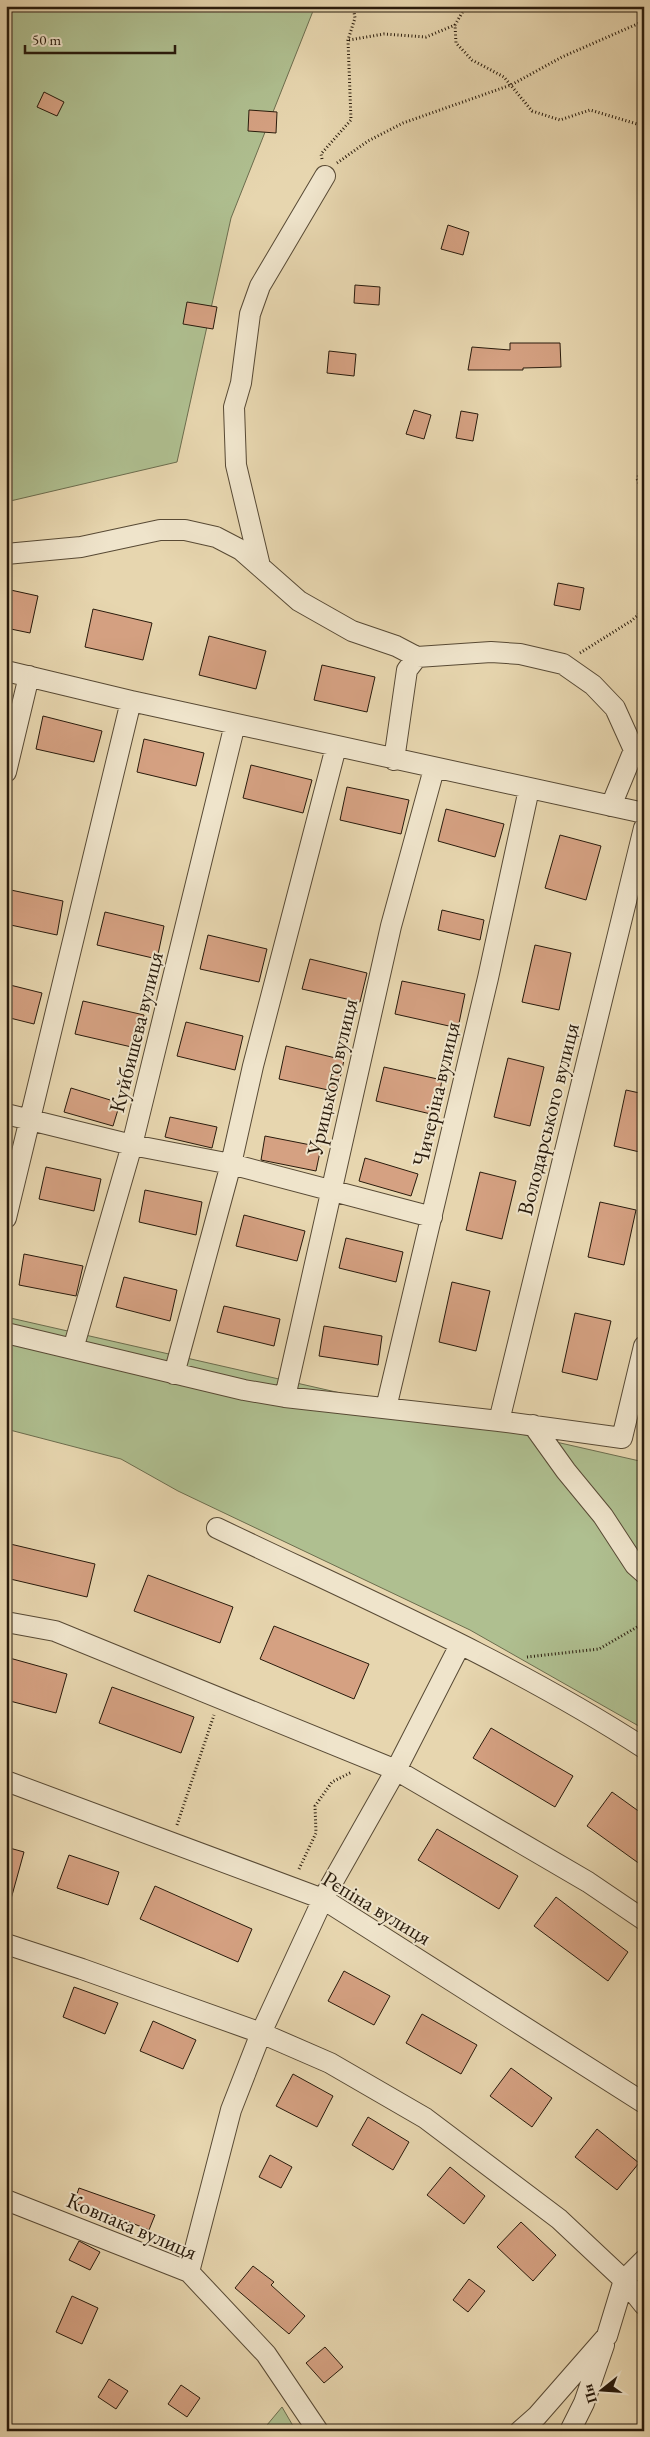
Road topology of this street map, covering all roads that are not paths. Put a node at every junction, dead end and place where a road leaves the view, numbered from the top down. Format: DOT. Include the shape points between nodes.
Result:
graph roads {
  1 [pos="325,176"];
  2 [pos="6,554"];
  3 [pos="260,566"];
  4 [pos="417,657"];
  5 [pos="6,671"];
  6 [pos="29,676"];
  7 [pos="131,701"];
  8 [pos="235,724"];
  9 [pos="336,747"];
  10 [pos="394,760"];
  11 [pos="434,768"];
  12 [pos="6,772"];
  13 [pos="529,790"];
  14 [pos="611,806"];
  15 [pos="644,813"];
  16 [pos="644,828"];
  17 [pos="6,1114"];
  18 [pos="30,1120"];
  19 [pos="132,1146"];
  20 [pos="231,1164"];
  21 [pos="331,1190"];
  22 [pos="432,1217"];
  23 [pos="6,1218"];
  24 [pos="6,1333"];
  25 [pos="644,1346"];
  26 [pos="73,1349"];
  27 [pos="174,1374"];
  28 [pos="284,1398"];
  29 [pos="386,1408"];
  30 [pos="499,1421"];
  31 [pos="533,1425"];
  32 [pos="217,1528"];
  33 [pos="644,1573"];
  34 [pos="6,1622"];
  35 [pos="460,1645"];
  36 [pos="644,1748"];
  37 [pos="388,1767"];
  38 [pos="6,1781"];
  39 [pos="323,1899"];
  40 [pos="644,1920"];
  41 [pos="6,1944"];
  42 [pos="261,2033"];
  43 [pos="644,2103"];
  44 [pos="6,2200"];
  45 [pos="644,2260"];
  46 [pos="189,2272"];
  47 [pos="624,2280"];
  48 [pos="644,2305"];
  49 [pos="607,2336"];
  50 [pos="318,2431"];
  51 [pos="520,2431"];
  52 [pos="570,2431"];
  1 -- 3 [label="street" via="260,286 250,314 241,383 234,407 236,466"];
  2 -- 3 [label="street" via="81,547 160,530 185,530 216,537 241,550"];
  3 -- 4 [label="street" via="306,605 352,631"];
  4 -- 10 [label="street" via="408,670"];
  4 -- 14 [label="street" via="491,652 520,654 562,664 593,686 615,708 634,750"];
  5 -- 6 [label="street"];
  6 -- 7 [label="street"];
  6 -- 12 [label="street"];
  7 -- 8 [label="street"];
  7 -- 18 [label="street"];
  8 -- 9 [label="street"];
  8 -- 19 [label="street, Куйбишева вулиця"];
  9 -- 10 [label="street"];
  9 -- 20 [label="street" via="253,1066"];
  10 -- 11 [label="street"];
  11 -- 13 [label="street"];
  11 -- 21 [label="street, Урицького вулиця" via="391,926"];
  13 -- 14 [label="street"];
  13 -- 22 [label="street, Чичеріна вулиця"];
  14 -- 15 [label="street"];
  16 -- 30 [label="street, Володарського вулиця"];
  17 -- 18 [label="street"];
  18 -- 19 [label="street"];
  18 -- 23 [label="street"];
  19 -- 20 [label="street"];
  19 -- 26 [label="street, Куйбишева вулиця"];
  20 -- 21 [label="street"];
  20 -- 27 [label="street"];
  21 -- 22 [label="street"];
  21 -- 28 [label="street, Урицького вулиця"];
  22 -- 29 [label="street, Чичеріна вулиця"];
  24 -- 26 [label="street"];
  25 -- 31 [label="street" via="622,1438"];
  26 -- 27 [label="street"];
  27 -- 28 [label="street"];
  28 -- 29 [label="street"];
  29 -- 30 [label="street"];
  30 -- 31 [label="street"];
  31 -- 33 [label="street"];
  32 -- 35 [label="street"];
  34 -- 37 [label="street" via="55,1631"];
  35 -- 36 [label="street" via="598,1719"];
  35 -- 37 [label="street"];
  37 -- 39 [label="street"];
  37 -- 40 [label="street" via="588,1882"];
  38 -- 39 [label="street, Рєпіна вулиця"];
  39 -- 42 [label="street"];
  39 -- 43 [label="street, Рєпіна вулиця"];
  41 -- 42 [label="street"];
  42 -- 46 [label="street" via="231,2110"];
  42 -- 47 [label="street" via="330,2063 425,2118 560,2219"];
  44 -- 46 [label="street, Ковпака вулиця"];
  45 -- 47 [label="street"];
  46 -- 50 [label="street, Ковпака вулиця" via="266,2354"];
  47 -- 48 [label="street"];
  47 -- 49 [label="street"];
  49 -- 51 [label="street"];
  49 -- 52 [label="street" via="584,2403"];
}
